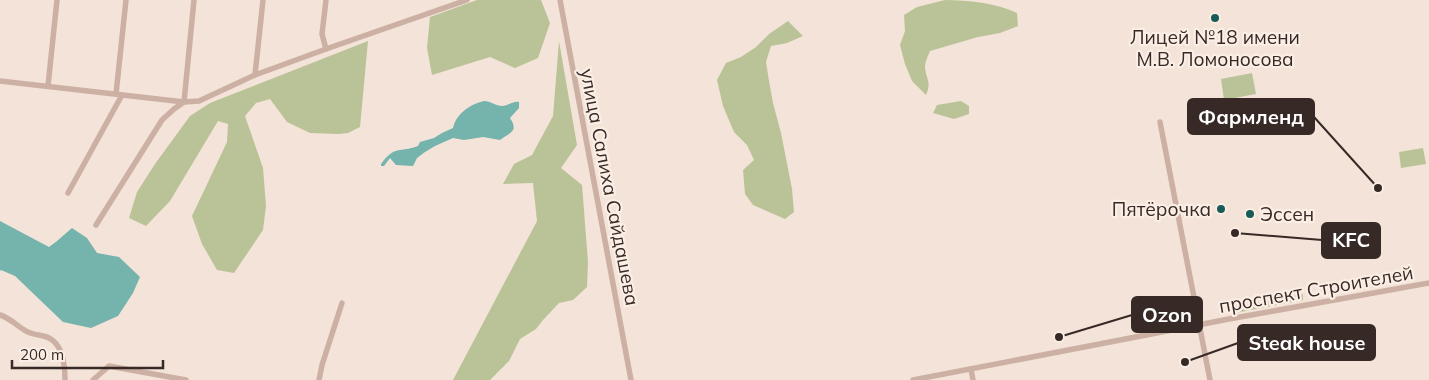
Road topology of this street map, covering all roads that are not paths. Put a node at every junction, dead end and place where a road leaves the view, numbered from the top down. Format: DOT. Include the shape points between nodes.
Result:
graph roads {
  1 [pos="58,0"];
  2 [pos="126,0"];
  3 [pos="194,0"];
  4 [pos="263,0"];
  5 [pos="326,0"];
  6 [pos="467,0"];
  7 [pos="560,0"];
  8 [pos="326,48"];
  9 [pos="255,75"];
  10 [pos="0,81"];
  11 [pos="48,86"];
  12 [pos="119,94"];
  13 [pos="184,102"];
  14 [pos="1160,122"];
  15 [pos="68,193"];
  16 [pos="96,225"];
  17 [pos="1429,283"];
  18 [pos="342,303"];
  19 [pos="0,315"];
  20 [pos="1199,325"];
  21 [pos="971,369"];
  22 [pos="65,380"];
  23 [pos="93,380"];
  24 [pos="186,380"];
  25 [pos="319,380"];
  26 [pos="631,380"];
  27 [pos="913,380"];
  28 [pos="973,380"];
  29 [pos="1210,380"];
  1 -- 11 [label="street"];
  2 -- 12 [label="street"];
  3 -- 13 [label="street"];
  4 -- 9 [label="street"];
  5 -- 8 [label="street" via="322,34"];
  6 -- 8 [label="street"];
  7 -- 26 [label="street, улица Салиха Сайдашева"];
  8 -- 9 [label="street"];
  9 -- 13 [label="street" via="199,101"];
  10 -- 11 [label="street"];
  11 -- 12 [label="street"];
  12 -- 13 [label="street"];
  12 -- 15 [label="street"];
  13 -- 16 [label="street" via="162,120"];
  14 -- 20 [label="street"];
  17 -- 20 [label="street, проспект Строителей"];
  18 -- 25 [label="street"];
  19 -- 22 [label="street" via="27,332 55,342 62,355"];
  20 -- 21 [label="street, проспект Строителей"];
  20 -- 29 [label="street"];
  21 -- 27 [label="street, проспект Строителей"];
  21 -- 28 [label="street"];
  23 -- 24 [label="street" via="109,366"];
}
